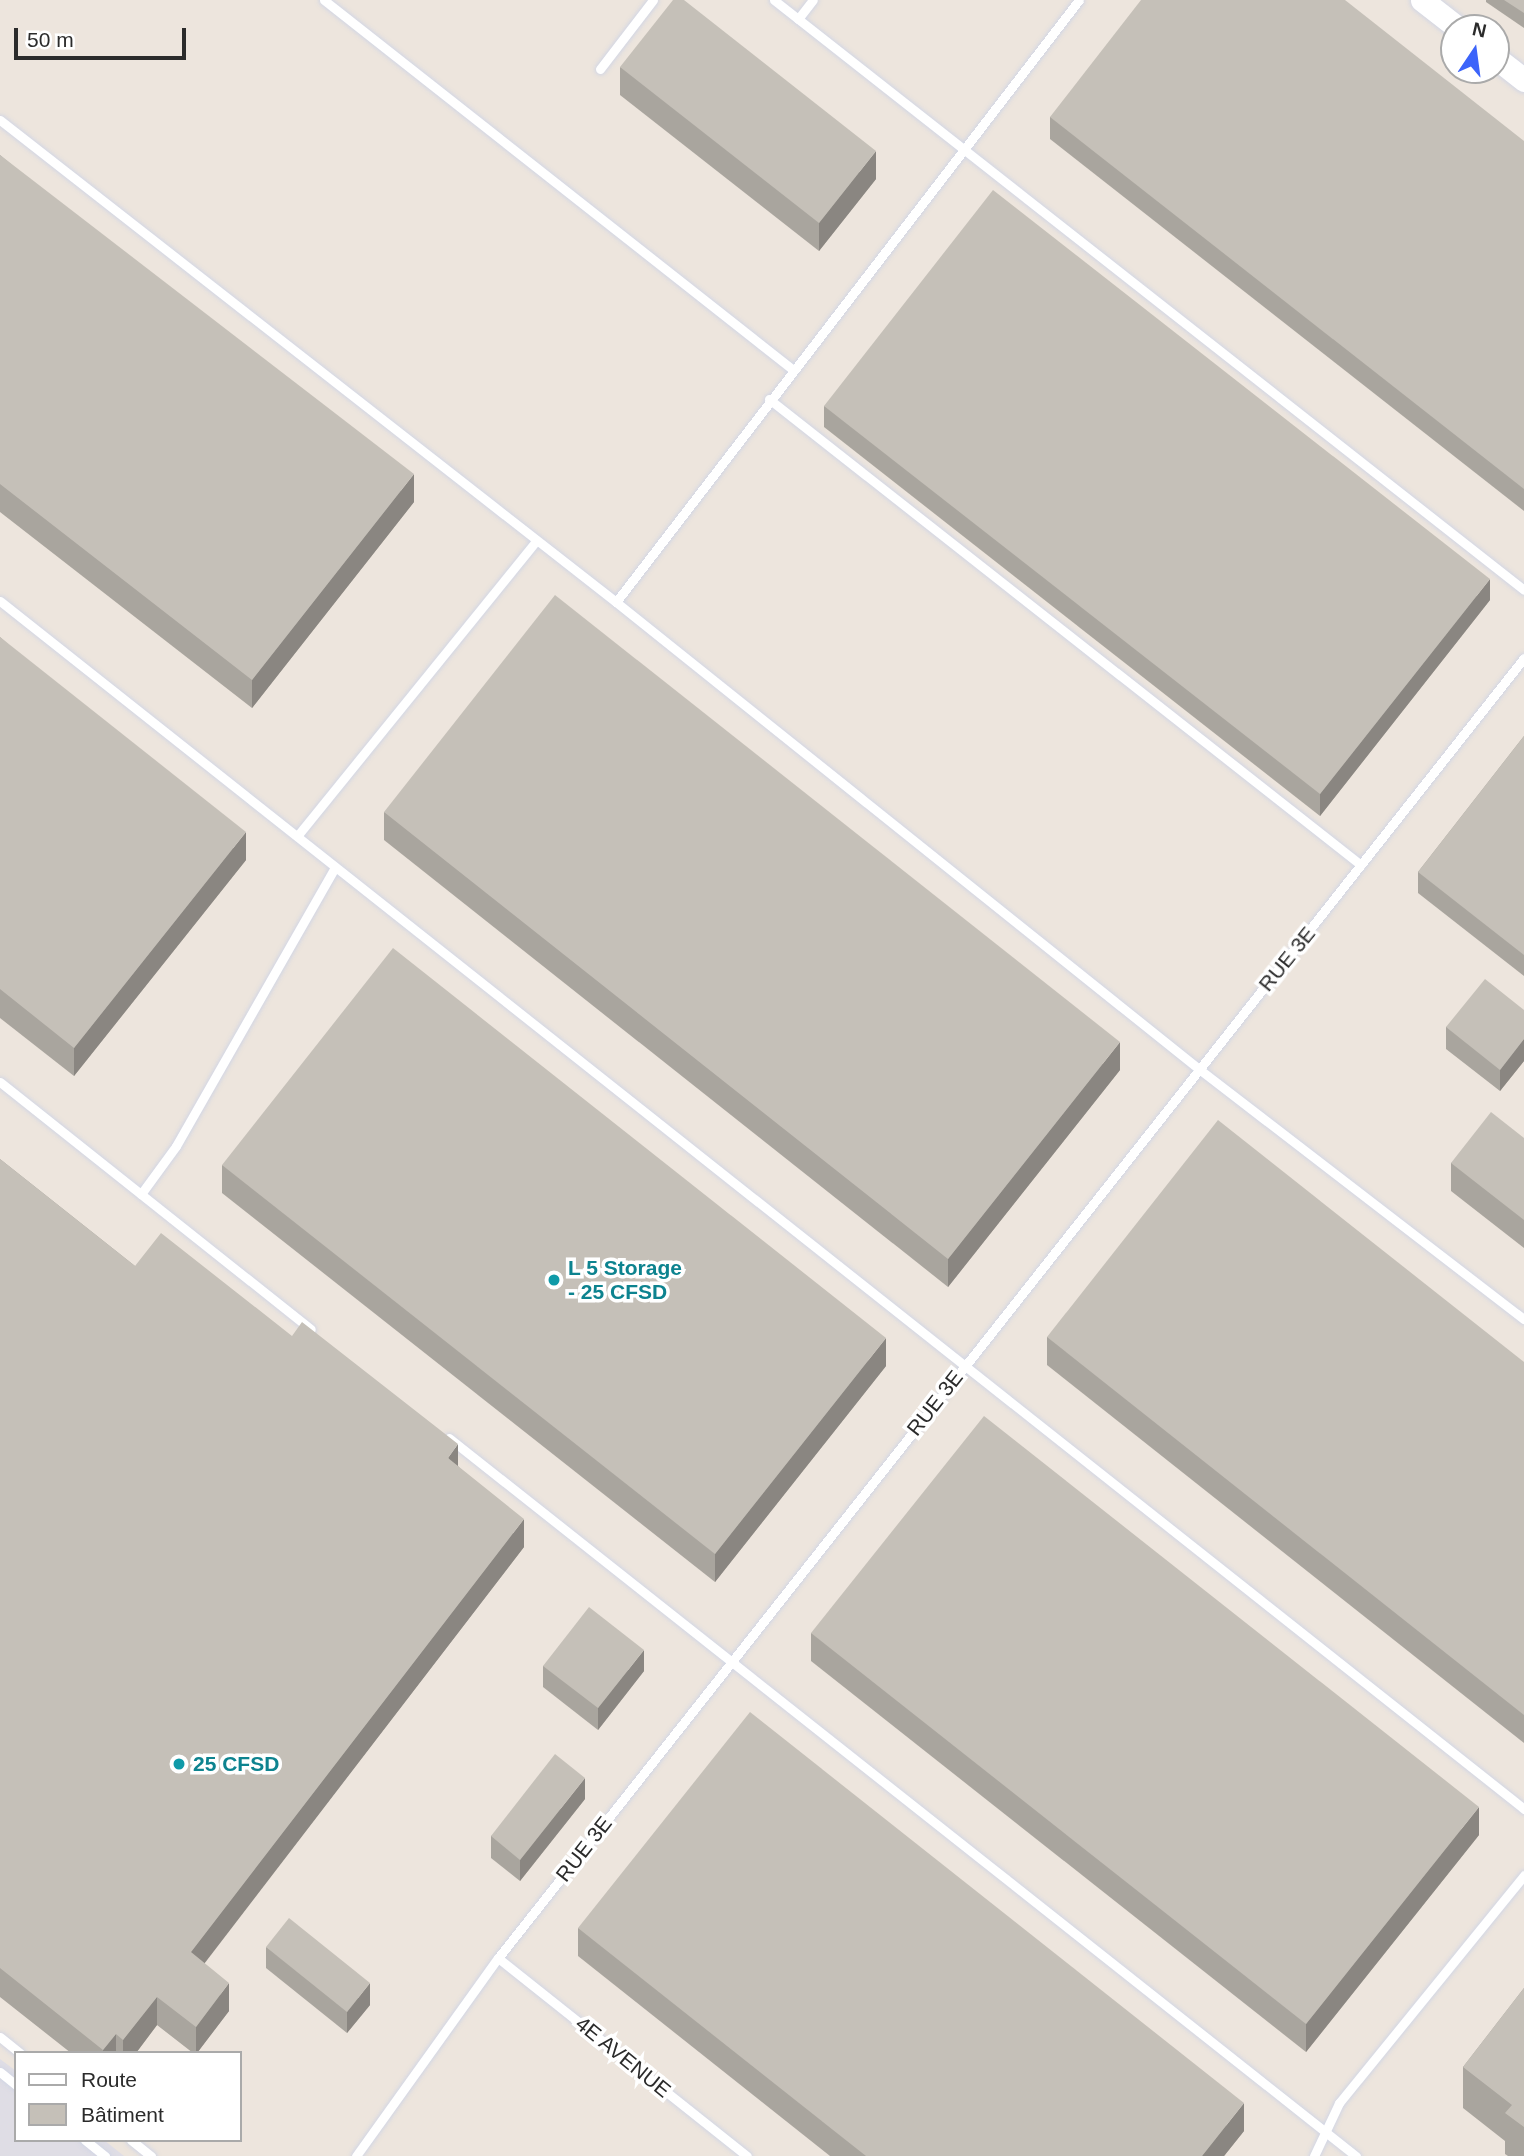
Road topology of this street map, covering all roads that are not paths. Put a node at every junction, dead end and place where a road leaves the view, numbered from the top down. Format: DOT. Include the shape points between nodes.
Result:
graph roads {
  1 [pos="324,0"];
  2 [pos="653,0"];
  3 [pos="774,0"];
  4 [pos="813,0"];
  5 [pos="1079,0"];
  6 [pos="1422,0"];
  7 [pos="1440,14"];
  8 [pos="799,19"];
  9 [pos="600,69"];
  10 [pos="1510,69"];
  11 [pos="1524,80"];
  12 [pos="0,120"];
  13 [pos="963,147"];
  14 [pos="792,369"];
  15 [pos="769,399"];
  16 [pos="535,542"];
  17 [pos="1524,590"];
  18 [pos="0,601"];
  19 [pos="616,602"];
  20 [pos="1524,658"];
  21 [pos="299,835"];
  22 [pos="1362,865"];
  23 [pos="335,867"];
  24 [pos="1199,1069"];
  25 [pos="0,1082"];
  26 [pos="141,1194"];
  27 [pos="1524,1319"];
  28 [pos="318,1335"];
  29 [pos="965,1365"];
  30 [pos="438,1429"];
  31 [pos="730,1661"];
  32 [pos="1524,1809"];
  33 [pos="1524,1875"];
  34 [pos="499,1958"];
  35 [pos="0,2037"];
  36 [pos="18,2051"];
  37 [pos="0,2072"];
  38 [pos="14,2083"];
  39 [pos="1325,2132"];
  40 [pos="88,2142"];
  41 [pos="134,2142"];
  42 [pos="105,2156"];
  43 [pos="151,2156"];
  44 [pos="356,2156"];
  45 [pos="747,2156"];
  46 [pos="1314,2156"];
  47 [pos="1356,2156"];
  1 -- 14 [label="lane"];
  2 -- 9 [label="lane"];
  3 -- 8 [label="lane"];
  4 -- 8 [label="lane"];
  5 -- 13 [label="lane"];
  6 -- 7 [label="street"];
  8 -- 13 [label="lane"];
  10 -- 11 [label="street"];
  12 -- 16 [label="lane"];
  13 -- 14 [label="lane"];
  13 -- 17 [label="lane"];
  14 -- 15 [label="lane"];
  15 -- 19 [label="lane"];
  15 -- 22 [label="lane"];
  16 -- 19 [label="lane"];
  16 -- 21 [label="lane"];
  18 -- 21 [label="lane"];
  19 -- 24 [label="lane"];
  20 -- 22 [label="lane, RUE 3E"];
  21 -- 23 [label="lane"];
  22 -- 24 [label="lane, RUE 3E"];
  23 -- 26 [label="lane" via="176,1146"];
  23 -- 29 [label="lane"];
  24 -- 27 [label="lane"];
  24 -- 29 [label="lane, RUE 3E"];
  25 -- 26 [label="lane"];
  26 -- 28 [label="lane"];
  29 -- 31 [label="lane, RUE 3E"];
  29 -- 32 [label="lane"];
  30 -- 31 [label="lane"];
  31 -- 34 [label="lane, RUE 3E"];
  31 -- 39 [label="lane"];
  33 -- 39 [label="lane" via="1339,2103"];
  34 -- 44 [label="lane, RUE 3E"];
  34 -- 45 [label="lane, 4E AVENUE"];
  35 -- 36 [label="lane"];
  37 -- 38 [label="lane"];
  39 -- 46 [label="lane"];
  39 -- 47 [label="lane"];
  40 -- 42 [label="lane"];
  41 -- 43 [label="lane"];
}
